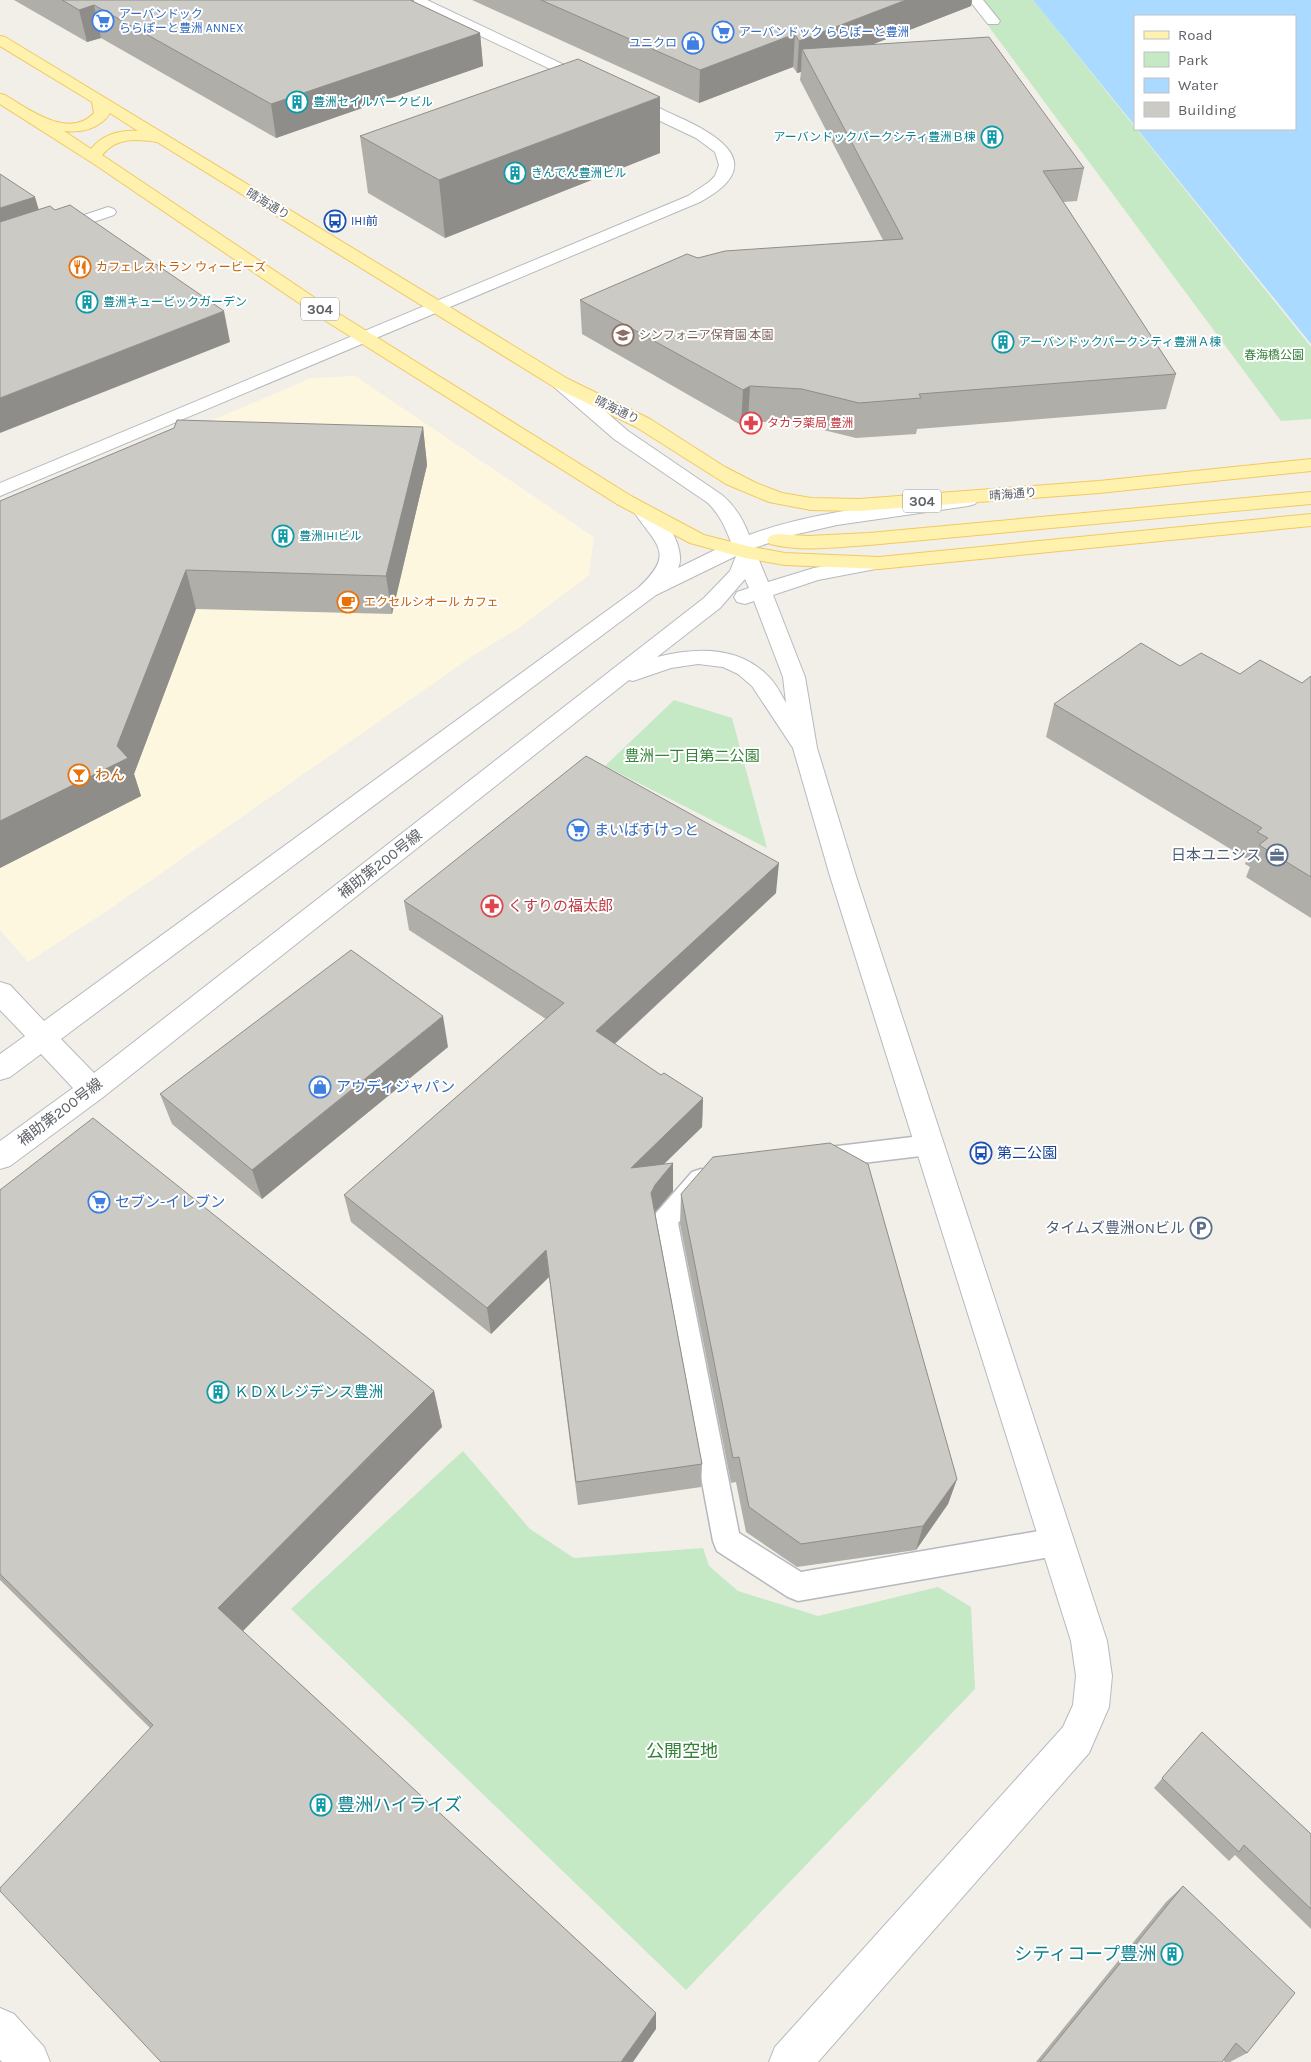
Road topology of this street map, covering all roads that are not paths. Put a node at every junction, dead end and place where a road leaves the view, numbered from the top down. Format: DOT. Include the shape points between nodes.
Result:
graph roads {
  1 [pos="416,0"];
  2 [pos="976,0"];
  3 [pos="993,21"];
  4 [pos="0,40"];
  5 [pos="0,98"];
  6 [pos="98,100"];
  7 [pos="36,121"];
  8 [pos="160,138"];
  9 [pos="100,161"];
  10 [pos="108,212"];
  11 [pos="0,249"];
  12 [pos="436,307"];
  13 [pos="364,337"];
  14 [pos="561,383"];
  15 [pos="1311,465"];
  16 [pos="0,490"];
  17 [pos="988,497"];
  18 [pos="1311,498"];
  19 [pos="644,512"];
  20 [pos="1311,520"];
  21 [pos="744,546"];
  22 [pos="879,563"];
  23 [pos="762,590"];
  24 [pos="646,593"];
  25 [pos="691,618"];
  26 [pos="607,685"];
  27 [pos="805,748"];
  28 [pos="0,992"];
  29 [pos="43,1039"];
  30 [pos="0,1069"];
  31 [pos="92,1090"];
  32 [pos="929,1145"];
  33 [pos="0,1157"];
  34 [pos="797,1160"];
  35 [pos="718,1169"];
  36 [pos="1056,1542"];
  37 [pos="0,2028"];
  38 [pos="29,2062"];
  39 [pos="790,2062"];
  1 -- 12 [label="street" via="705,136 723,152 728,165 721,180 694,199"];
  2 -- 3 [label="street"];
  4 -- 6 [label="main road, 晴海通り / 304"];
  5 -- 7 [label="main road, 304"];
  6 -- 7 [label="main road" via="102,114 88,125 61,126"];
  6 -- 8 [label="main road, 晴海通り / 304"];
  7 -- 9 [label="main road, 304"];
  8 -- 9 [label="main road" via="131,136 109,139 93,156"];
  8 -- 12 [label="main road, 晴海通り / 304"];
  9 -- 13 [label="main road, 304"];
  10 -- 11 [label="street"];
  12 -- 13 [label="street"];
  12 -- 14 [label="main road, 晴海通り / 304"];
  13 -- 16 [label="street"];
  13 -- 19 [label="main road, 304"];
  14 -- 17 [label="main road, 晴海通り / 304" via="644,424 735,481 766,495 840,505"];
  14 -- 21 [label="street" via="621,435 715,499 729,515"];
  15 -- 17 [label="main road, 晴海通り / 304"];
  17 -- 21 [label="street" via="803,527"];
  18 -- 21 [label="main road, 304" via="869,539"];
  19 -- 21 [label="main road, 304" via="697,539"];
  19 -- 24 [label="street" via="670,549 666,573"];
  20 -- 22 [label="main road, 304"];
  21 -- 22 [label="main road, 304" via="785,559"];
  21 -- 23 [label="street"];
  21 -- 24 [label="street"];
  21 -- 25 [label="street, 補助第200号線" via="739,573 712,603"];
  22 -- 23 [label="street" via="814,574"];
  23 -- 25 [label="street"];
  23 -- 27 [label="street" via="794,677"];
  24 -- 29 [label="street"];
  25 -- 26 [label="street, 補助第200号線"];
  26 -- 27 [label="street" via="656,664 684,657 715,658 735,664 760,681"];
  26 -- 31 [label="street, 補助第200号線"];
  27 -- 32 [label="street" via="842,876"];
  28 -- 29 [label="street"];
  29 -- 30 [label="street"];
  29 -- 31 [label="street"];
  31 -- 33 [label="street, 補助第200号線"];
  32 -- 34 [label="lane"];
  32 -- 36 [label="street"];
  35 -- 36 [label="lane" via="708,1170 665,1220 727,1541 798,1587"];
  36 -- 39 [label="street" via="1089,1641 1094,1676 1091,1707 1076,1740"];
  37 -- 38 [label="street"];
}
